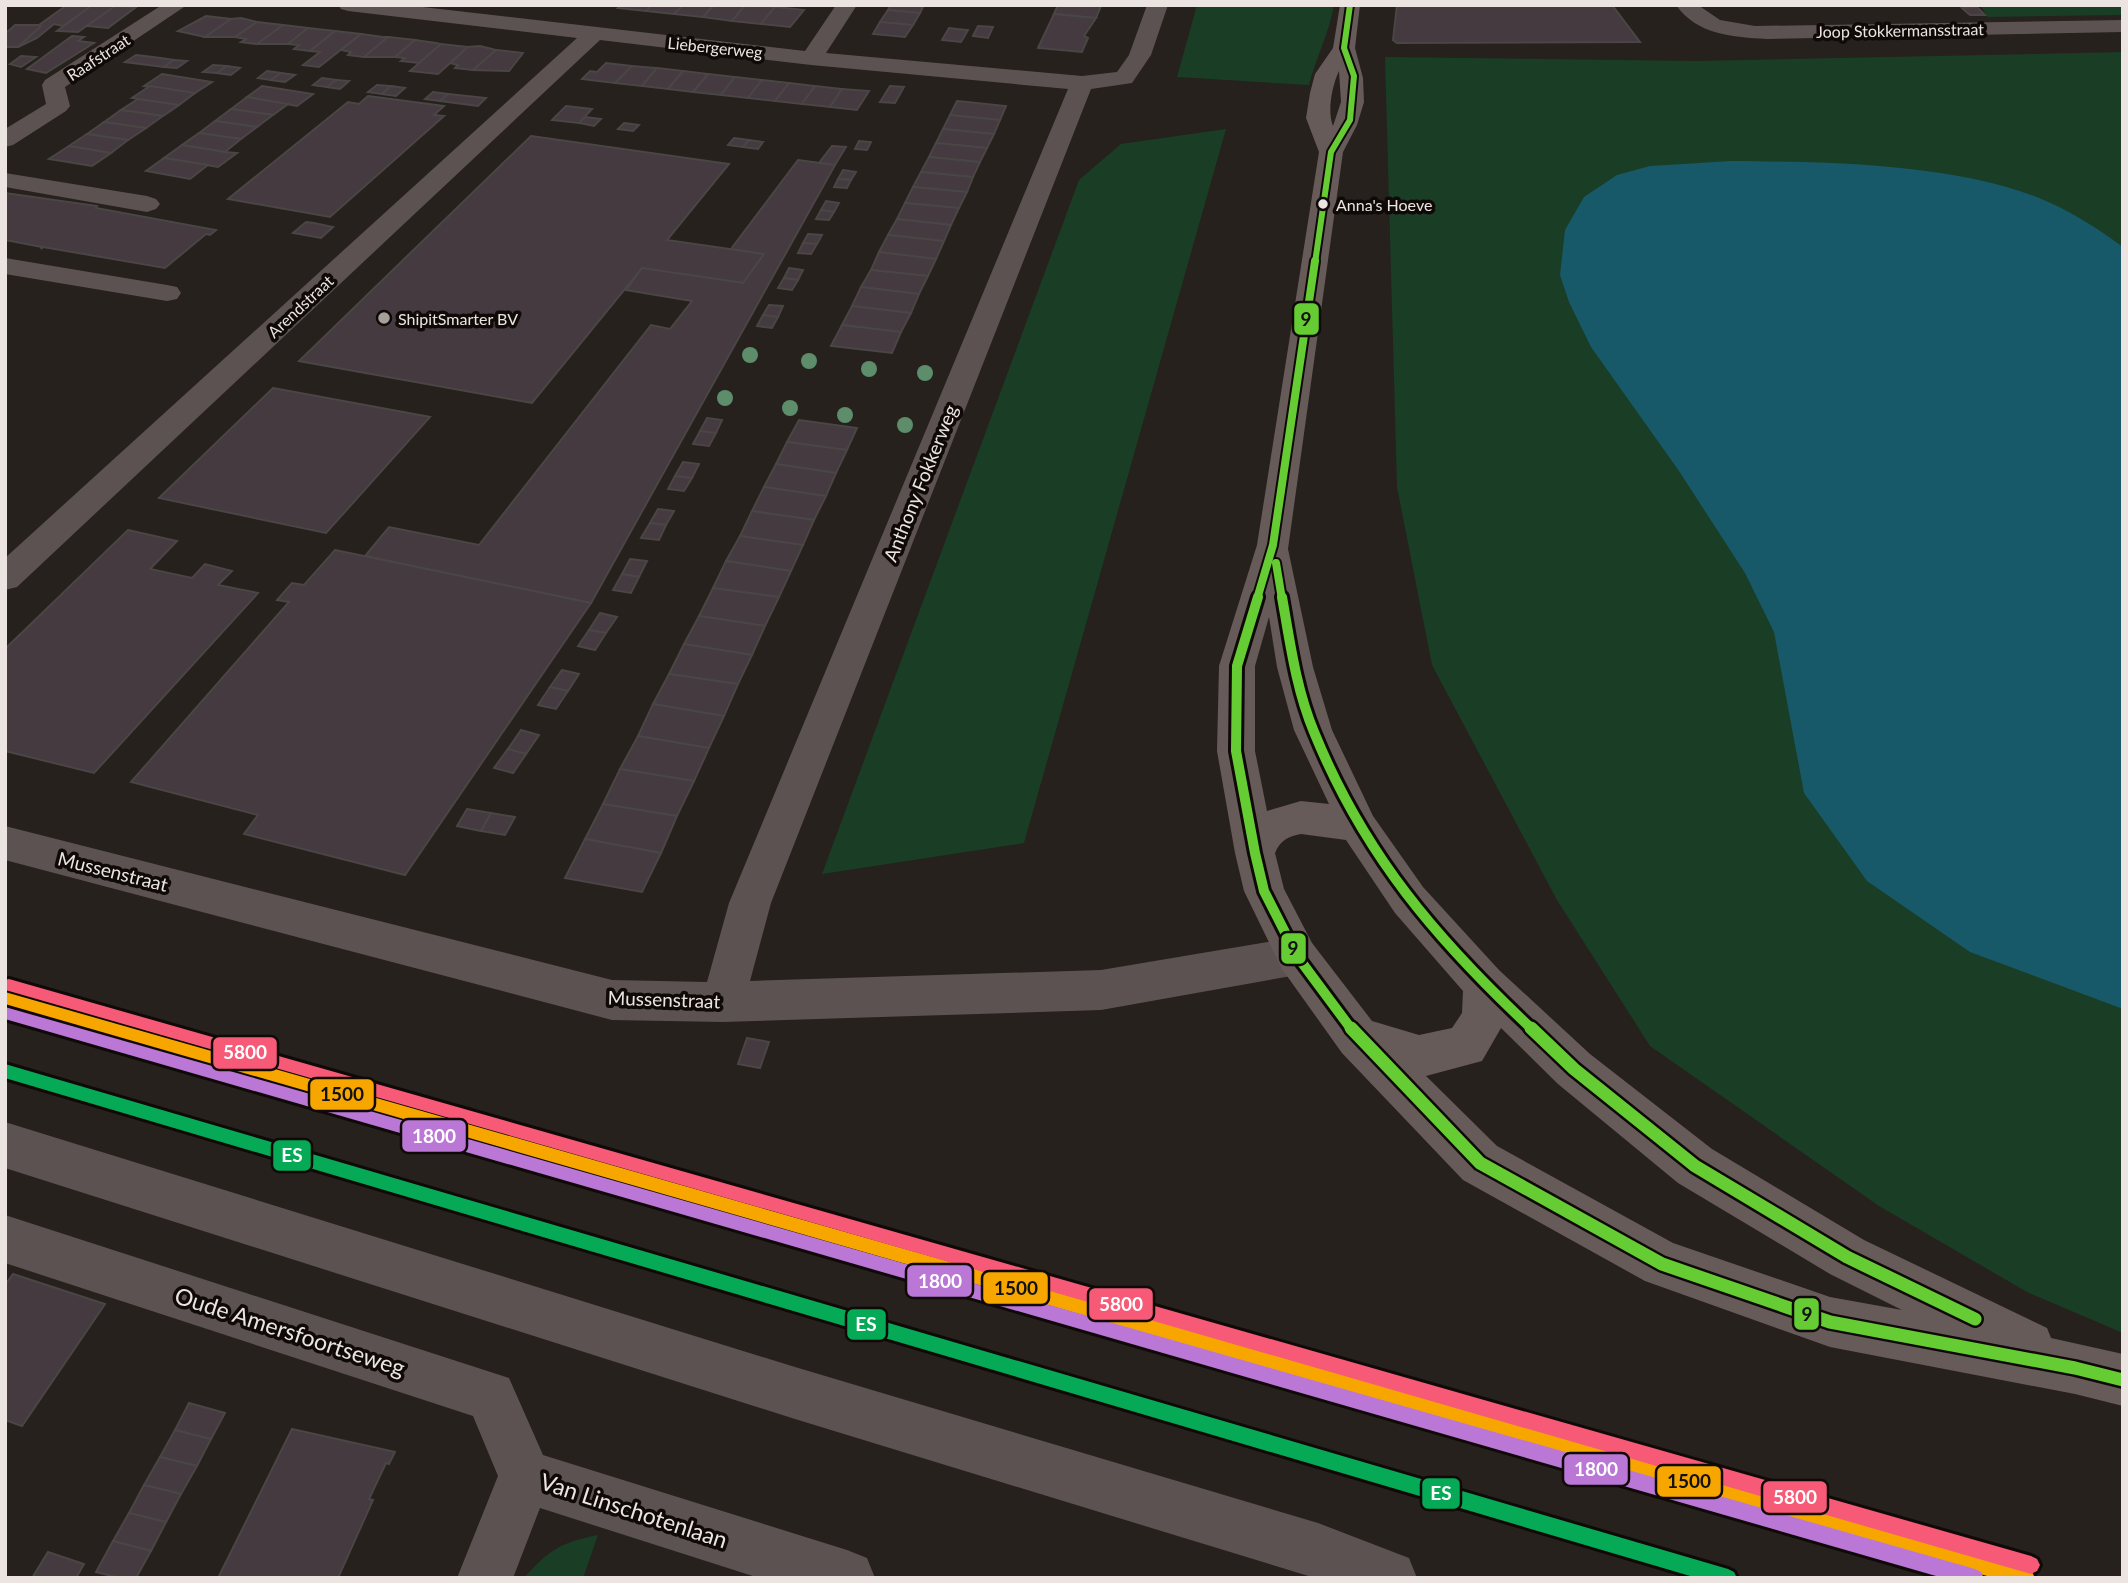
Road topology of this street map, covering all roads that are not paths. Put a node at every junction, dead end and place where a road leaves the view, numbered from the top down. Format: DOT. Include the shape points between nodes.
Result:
graph roads {
  1 [pos="177,5"];
  2 [pos="348,5"];
  3 [pos="847,5"];
  4 [pos="1158,5"];
  5 [pos="1350,5"];
  6 [pos="1686,5"];
  7 [pos="567,13"];
  8 [pos="2123,26"];
  9 [pos="551,29"];
  10 [pos="594,34"];
  11 [pos="1344,48"];
  12 [pos="811,58"];
  13 [pos="1082,83"];
  14 [pos="5,140"];
  15 [pos="1331,152"];
  16 [pos="5,180"];
  17 [pos="147,204"];
  18 [pos="5,266"];
  19 [pos="167,293"];
  20 [pos="1273,545"];
  21 [pos="5,578"];
  22 [pos="1359,827"];
  23 [pos="5,843"];
  24 [pos="1255,853"];
  25 [pos="1297,956"];
  26 [pos="1484,984"];
  27 [pos="723,1002"];
  28 [pos="1358,1038"];
  29 [pos="5,1145"];
  30 [pos="5,1239"];
  31 [pos="2075,1368"];
  32 [pos="2123,1380"];
  33 [pos="526,1476"];
  34 [pos="485,1578"];
  35 [pos="847,1578"];
  36 [pos="1389,1578"];
  1 -- 14 [label="street, Raafstraat" via="53,85 58,106"];
  2 -- 9 [label="street, Liebergerweg"];
  3 -- 12 [label="street"];
  4 -- 13 [label="street" via="1140,55 1124,78"];
  5 -- 11 [label="main road"];
  6 -- 8 [label="street, Joop Stokkermansstraat" via="1698,19 1729,30 1766,33"];
  7 -- 9 [label="street"];
  9 -- 10 [label="street, Liebergerweg"];
  10 -- 12 [label="street, Liebergerweg"];
  10 -- 21 [label="street, Arendstraat"];
  11 -- 15 [label="main road" via="1354,76 1350,120"];
  11 -- 15 [label="main road" via="1326,74 1321,93 1318,118"];
  12 -- 13 [label="street, Liebergerweg"];
  13 -- 27 [label="street, Anthony Fokkerweg" via="750,904"];
  15 -- 20 [label="main road"];
  16 -- 17 [label="street"];
  18 -- 19 [label="street"];
  20 -- 22 [label="main road" via="1295,667 1310,718"];
  20 -- 24 [label="main road" via="1237,666 1236,751"];
  22 -- 24 [label="main road" via="1316,816 1287,819 1266,831"];
  22 -- 26 [label="main road" via="1409,900"];
  23 -- 27 [label="street, Mussenstraat" via="612,1000"];
  24 -- 25 [label="main road" via="1264,891"];
  25 -- 27 [label="street, Mussenstraat" via="1101,990"];
  25 -- 28 [label="main road"];
  26 -- 28 [label="main road" via="1484,1017 1466,1046 1419,1056"];
  26 -- 31 [label="main road" via="1574,1069 1695,1166 1847,1257"];
  28 -- 31 [label="main road" via="1480,1163 1662,1264 1830,1322"];
  29 -- 36 [label="street" via="782,1389 1318,1551"];
  30 -- 33 [label="street, Oude Amersfoortseweg" via="491,1396"];
  31 -- 32 [label="main road"];
  33 -- 34 [label="street, Van Linschotenlaan"];
  33 -- 35 [label="street, Van Linschotenlaan"];
}
